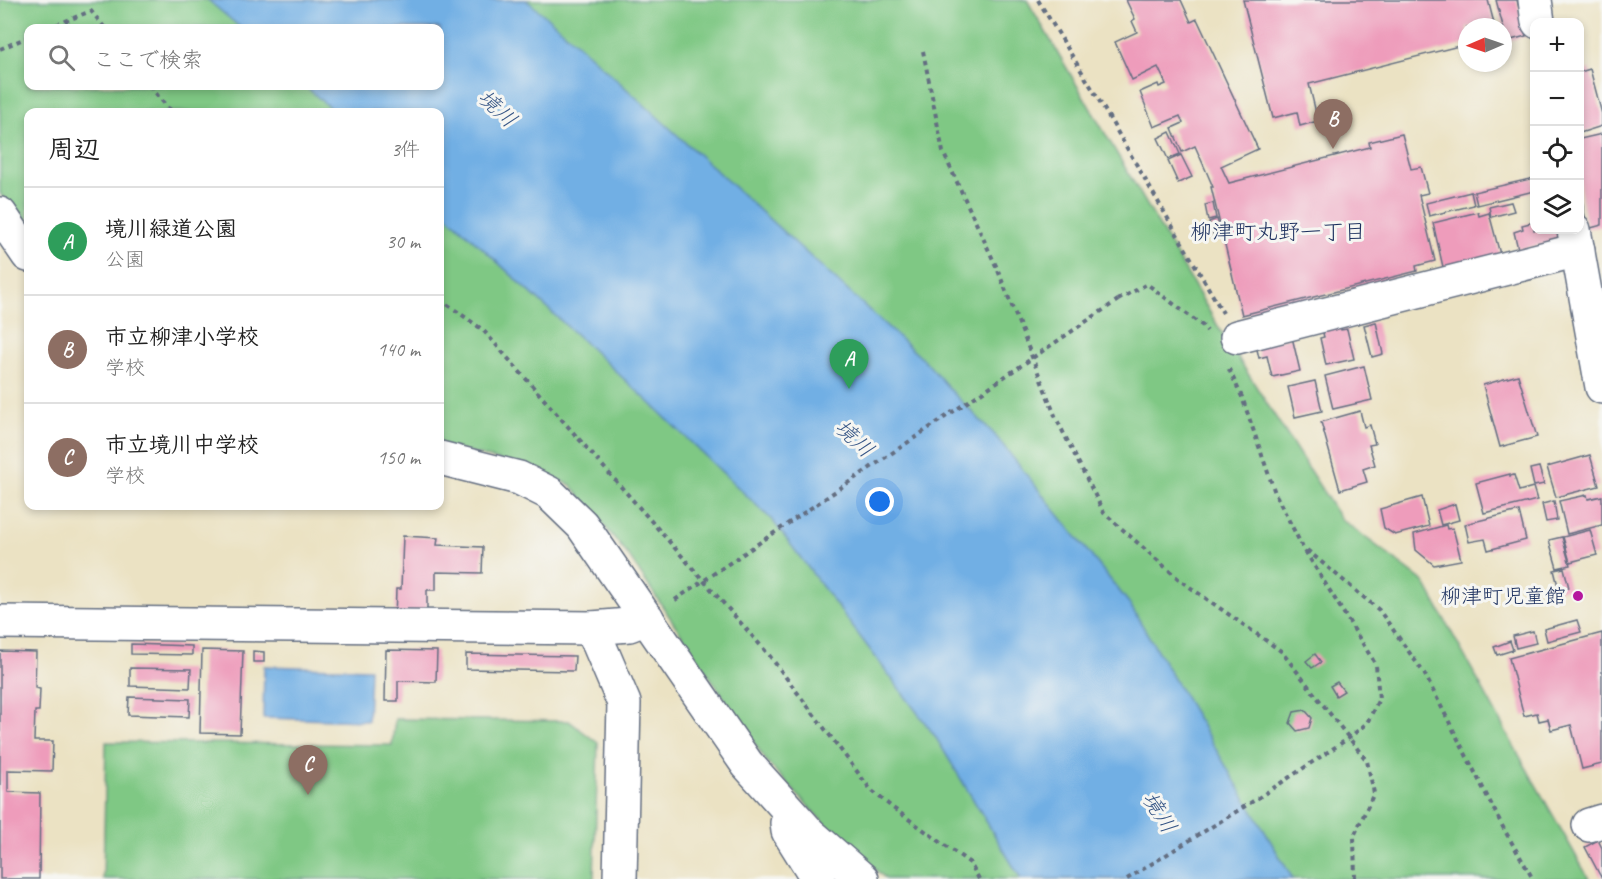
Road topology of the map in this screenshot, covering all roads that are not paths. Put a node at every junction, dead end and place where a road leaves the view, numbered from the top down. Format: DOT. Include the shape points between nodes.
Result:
graph roads {
  1 [pos="1535,0"];
  2 [pos="1537,18"];
  3 [pos="0,214"];
  4 [pos="1576,240"];
  5 [pos="24,249"];
  6 [pos="1227,342"];
  7 [pos="1602,387"];
  8 [pos="444,459"];
  9 [pos="647,618"];
  10 [pos="0,622"];
  11 [pos="592,628"];
  12 [pos="786,807"];
  13 [pos="620,879"];
  14 [pos="818,879"];
  15 [pos="863,879"];
  16 [pos="886,879"];
  1 -- 2 [label="street"];
  3 -- 5 [label="street"];
  4 -- 6 [label="street"];
  4 -- 7 [label="street"];
  8 -- 9 [label="street" via="519,478 549,494 582,525"];
  9 -- 11 [label="street" via="629,625"];
  9 -- 12 [label="street" via="747,764"];
  10 -- 11 [label="street"];
  11 -- 13 [label="street" via="624,703"];
  12 -- 14 [label="street" via="788,831"];
  12 -- 15 [label="street" via="810,834"];
  15 -- 16 [label="street" via="876,874"];
}
